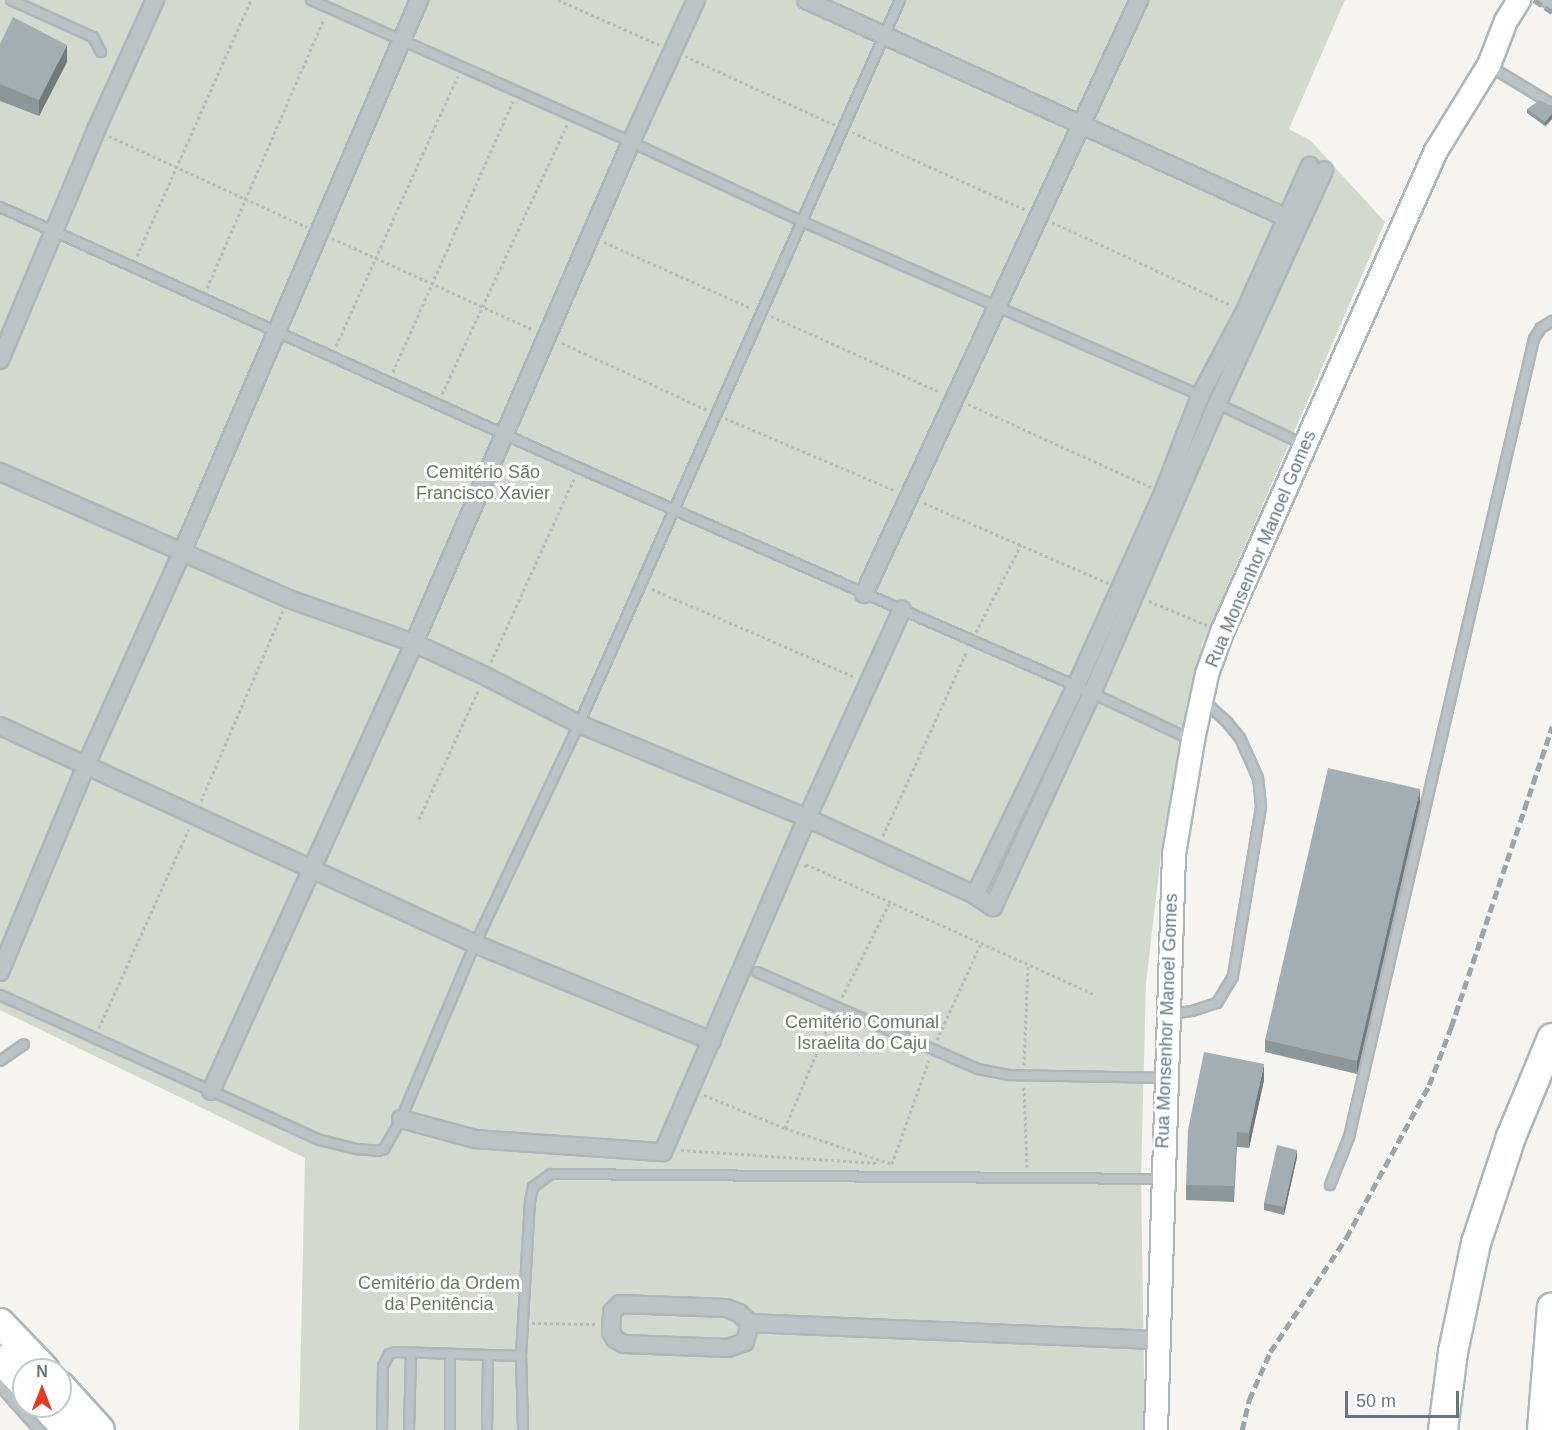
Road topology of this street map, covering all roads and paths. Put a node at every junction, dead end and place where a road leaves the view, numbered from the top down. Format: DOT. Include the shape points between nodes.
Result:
graph roads {
  1 [pos="10,0"];
  2 [pos="155,0"];
  3 [pos="251,0"];
  4 [pos="311,0"];
  5 [pos="419,0"];
  6 [pos="558,0"];
  7 [pos="696,0"];
  8 [pos="806,0"];
  9 [pos="900,0"];
  10 [pos="1139,0"];
  11 [pos="1519,0"];
  12 [pos="1542,0"];
  13 [pos="1552,6"];
  14 [pos="329,8"];
  15 [pos="883,34"];
  16 [pos="402,40"];
  17 [pos="674,51"];
  18 [pos="101,52"];
  19 [pos="1489,65"];
  20 [pos="463,66"];
  21 [pos="517,92"];
  22 [pos="1552,104"];
  23 [pos="571,115"];
  24 [pos="1083,126"];
  25 [pos="843,128"];
  26 [pos="96,130"];
  27 [pos="631,141"];
  28 [pos="176,167"];
  29 [pos="246,199"];
  30 [pos="0,207"];
  31 [pos="1040,216"];
  32 [pos="1287,218"];
  33 [pos="801,221"];
  34 [pos="54,230"];
  35 [pos="319,232"];
  36 [pos="591,237"];
  37 [pos="376,258"];
  38 [pos="132,266"];
  39 [pos="432,284"];
  40 [pos="203,298"];
  41 [pos="482,307"];
  42 [pos="997,307"];
  43 [pos="1245,311"];
  44 [pos="761,312"];
  45 [pos="1552,321"];
  46 [pos="277,331"];
  47 [pos="547,336"];
  48 [pos="332,356"];
  49 [pos="0,360"];
  50 [pos="389,382"];
  51 [pos="1200,396"];
  52 [pos="956,399"];
  53 [pos="437,404"];
  54 [pos="1217,404"];
  55 [pos="715,414"];
  56 [pos="504,434"];
  57 [pos="1305,445"];
  58 [pos="579,468"];
  59 [pos="0,472"];
  60 [pos="1163,493"];
  61 [pos="909,496"];
  62 [pos="674,510"];
  63 [pos="1022,545"];
  64 [pos="182,552"];
  65 [pos="639,583"];
  66 [pos="1127,591"];
  67 [pos="864,594"];
  68 [pos="902,610"];
  69 [pos="1221,632"];
  70 [pos="972,641"];
  71 [pos="414,643"];
  72 [pos="485,676"];
  73 [pos="868,683"];
  74 [pos="1076,686"];
  75 [pos="1092,693"];
  76 [pos="1202,699"];
  77 [pos="579,724"];
  78 [pos="0,726"];
  79 [pos="1192,740"];
  80 [pos="86,765"];
  81 [pos="807,818"];
  82 [pos="419,819"];
  83 [pos="876,852"];
  84 [pos="806,864"];
  85 [pos="310,866"];
  86 [pos="975,895"];
  87 [pos="890,902"];
  88 [pos="981,943"];
  89 [pos="475,944"];
  90 [pos="1028,964"];
  91 [pos="0,972"];
  92 [pos="757,972"];
  93 [pos="0,995"];
  94 [pos="1096,995"];
  95 [pos="837,1006"];
  96 [pos="1168,1014"];
  97 [pos="1552,1038"];
  98 [pos="712,1041"];
  99 [pos="24,1044"];
  100 [pos="933,1050"];
  101 [pos="0,1061"];
  102 [pos="1023,1075"];
  103 [pos="1166,1078"];
  104 [pos="211,1091"];
  105 [pos="703,1095"];
  106 [pos="401,1119"];
  107 [pos="785,1128"];
  108 [pos="679,1150"];
  109 [pos="892,1164"];
  110 [pos="903,1165"];
  111 [pos="1038,1169"];
  112 [pos="1161,1179"];
  113 [pos="1330,1185"];
  114 [pos="1552,1307"];
  115 [pos="0,1323"];
  116 [pos="523,1323"];
  117 [pos="750,1323"];
  118 [pos="611,1324"];
  119 [pos="1159,1340"];
  120 [pos="411,1353"];
  121 [pos="450,1354"];
  122 [pos="488,1355"];
  123 [pos="521,1356"];
  124 [pos="34,1358"];
  125 [pos="0,1360"];
  126 [pos="12,1372"];
  127 [pos="0,1386"];
  128 [pos="72,1399"];
  129 [pos="56,1418"];
  130 [pos="39,1430"];
  131 [pos="67,1430"];
  132 [pos="100,1430"];
  133 [pos="381,1430"];
  134 [pos="409,1430"];
  135 [pos="450,1430"];
  136 [pos="487,1430"];
  137 [pos="523,1430"];
  138 [pos="1156,1430"];
  139 [pos="1443,1430"];
  140 [pos="1542,1430"];
  1 -- 18 [label="lane" via="93,37"];
  2 -- 26 [label="street"];
  3 -- 28 [label="path"];
  4 -- 14 [label="lane"];
  5 -- 16 [label="street"];
  6 -- 17 [label="path"];
  7 -- 17 [label="street"];
  8 -- 15 [label="street"];
  9 -- 15 [label="lane"];
  10 -- 24 [label="street"];
  11 -- 19 [label="street, Rua Monsenhor Manoel Gomes" via="1506,21"];
  12 -- 13 [label="lane"];
  14 -- 16 [label="lane"];
  14 -- 29 [label="path"];
  15 -- 24 [label="street"];
  15 -- 25 [label="lane"];
  16 -- 20 [label="lane"];
  16 -- 35 [label="street"];
  17 -- 25 [label="path"];
  17 -- 27 [label="street"];
  19 -- 22 [label="lane"];
  19 -- 57 [label="street, Rua Monsenhor Manoel Gomes" via="1436,151"];
  20 -- 21 [label="lane"];
  20 -- 37 [label="path"];
  21 -- 23 [label="lane"];
  21 -- 39 [label="path"];
  23 -- 27 [label="lane"];
  23 -- 41 [label="path"];
  24 -- 31 [label="street"];
  24 -- 32 [label="street"];
  25 -- 31 [label="path"];
  25 -- 33 [label="lane"];
  26 -- 28 [label="path"];
  26 -- 34 [label="street"];
  27 -- 33 [label="lane"];
  27 -- 36 [label="street"];
  28 -- 29 [label="path"];
  28 -- 38 [label="path"];
  29 -- 35 [label="path"];
  29 -- 40 [label="path"];
  30 -- 34 [label="lane"];
  31 -- 42 [label="street"];
  31 -- 43 [label="path"];
  32 -- 43 [label="street"];
  32 -- 54 [label="street" via="1317,168"];
  33 -- 42 [label="lane"];
  33 -- 44 [label="lane"];
  34 -- 38 [label="lane"];
  34 -- 49 [label="street"];
  35 -- 37 [label="path"];
  35 -- 46 [label="street"];
  36 -- 44 [label="path"];
  36 -- 47 [label="street"];
  37 -- 39 [label="path"];
  37 -- 48 [label="path"];
  38 -- 40 [label="lane"];
  39 -- 41 [label="path"];
  39 -- 50 [label="path"];
  40 -- 46 [label="lane"];
  41 -- 47 [label="path"];
  41 -- 53 [label="path"];
  42 -- 51 [label="lane"];
  42 -- 52 [label="street"];
  43 -- 51 [label="street"];
  44 -- 52 [label="path"];
  44 -- 55 [label="lane"];
  45 -- 113 [label="lane" via="1534,339 1349,1137"];
  46 -- 48 [label="lane"];
  46 -- 64 [label="street"];
  47 -- 55 [label="path"];
  47 -- 56 [label="street"];
  48 -- 50 [label="lane"];
  50 -- 53 [label="lane"];
  51 -- 54 [label="lane"];
  51 -- 60 [label="street"];
  52 -- 60 [label="path"];
  52 -- 61 [label="street"];
  53 -- 56 [label="lane"];
  54 -- 57 [label="lane"];
  54 -- 66 [label="street"];
  55 -- 61 [label="path"];
  55 -- 62 [label="lane"];
  56 -- 58 [label="lane"];
  56 -- 71 [label="street"];
  57 -- 69 [label="street, Rua Monsenhor Manoel Gomes"];
  58 -- 62 [label="lane"];
  58 -- 72 [label="path"];
  59 -- 64 [label="street"];
  60 -- 66 [label="street"];
  61 -- 63 [label="path"];
  61 -- 67 [label="street"];
  62 -- 65 [label="lane"];
  62 -- 67 [label="lane"];
  63 -- 66 [label="path"];
  63 -- 70 [label="path"];
  64 -- 71 [label="street" via="289,599"];
  64 -- 80 [label="street"];
  65 -- 73 [label="path"];
  65 -- 77 [label="lane"];
  66 -- 69 [label="path"];
  66 -- 74 [label="street"];
  66 -- 75 [label="street"];
  67 -- 68 [label="lane"];
  68 -- 70 [label="lane"];
  68 -- 73 [label="street"];
  69 -- 76 [label="street, Rua Monsenhor Manoel Gomes"];
  70 -- 74 [label="lane"];
  70 -- 83 [label="path"];
  71 -- 72 [label="street"];
  71 -- 85 [label="street"];
  72 -- 77 [label="street"];
  72 -- 82 [label="path"];
  73 -- 81 [label="street"];
  74 -- 75 [label="lane"];
  74 -- 86 [label="street"];
  75 -- 79 [label="lane"];
  75 -- 86 [label="street" via="993,907"];
  76 -- 79 [label="street, Rua Monsenhor Manoel Gomes"];
  76 -- 96 [label="lane" via="1240,738 1257,778 1261,806 1233,976 1217,1003"];
  77 -- 81 [label="street"];
  77 -- 89 [label="lane"];
  78 -- 80 [label="street"];
  79 -- 96 [label="street, Rua Monsenhor Manoel Gomes" via="1174,854"];
  80 -- 85 [label="street"];
  80 -- 91 [label="street"];
  81 -- 83 [label="street"];
  81 -- 98 [label="street"];
  83 -- 86 [label="street"];
  84 -- 87 [label="path"];
  85 -- 89 [label="street"];
  85 -- 104 [label="street"];
  87 -- 88 [label="path"];
  87 -- 95 [label="path"];
  88 -- 90 [label="path"];
  88 -- 100 [label="path"];
  89 -- 98 [label="street"];
  89 -- 106 [label="lane"];
  90 -- 94 [label="path"];
  90 -- 102 [label="path"];
  92 -- 95 [label="lane"];
  93 -- 104 [label="lane"];
  95 -- 100 [label="lane"];
  95 -- 107 [label="path"];
  96 -- 103 [label="street, Rua Monsenhor Manoel Gomes"];
  97 -- 139 [label="highway" via="1510,1137 1476,1243 1453,1352"];
  98 -- 106 [label="street" via="663,1152 475,1139"];
  99 -- 101 [label="lane"];
  100 -- 102 [label="lane" via="978,1069"];
  100 -- 109 [label="path"];
  102 -- 103 [label="lane"];
  102 -- 111 [label="path" via="1027,1169"];
  103 -- 112 [label="street, Rua Monsenhor Manoel Gomes"];
  104 -- 106 [label="lane" via="320,1140 357,1149 384,1149"];
  105 -- 107 [label="path"];
  107 -- 109 [label="path"];
  108 -- 109 [label="path"];
  109 -- 110 [label="path"];
  112 -- 116 [label="lane" via="551,1174 533,1187"];
  112 -- 119 [label="street, Rua Monsenhor Manoel Gomes"];
  114 -- 140 [label="highway"];
  115 -- 124 [label="highway"];
  116 -- 118 [label="path"];
  116 -- 123 [label="lane"];
  117 -- 118 [label="street" via="726,1308 620,1304 613,1308"];
  117 -- 118 [label="street" via="745,1342 728,1348 624,1344 612,1337"];
  117 -- 119 [label="street"];
  119 -- 138 [label="street, Rua Monsenhor Manoel Gomes"];
  120 -- 121 [label="lane"];
  120 -- 133 [label="lane" via="396,1352 384,1359"];
  120 -- 134 [label="lane"];
  121 -- 122 [label="lane"];
  121 -- 135 [label="lane"];
  122 -- 123 [label="lane"];
  122 -- 136 [label="lane"];
  123 -- 137 [label="lane"];
  125 -- 126 [label="highway"];
  127 -- 130 [label="lane"];
  128 -- 132 [label="highway"];
  129 -- 131 [label="highway"];
}
